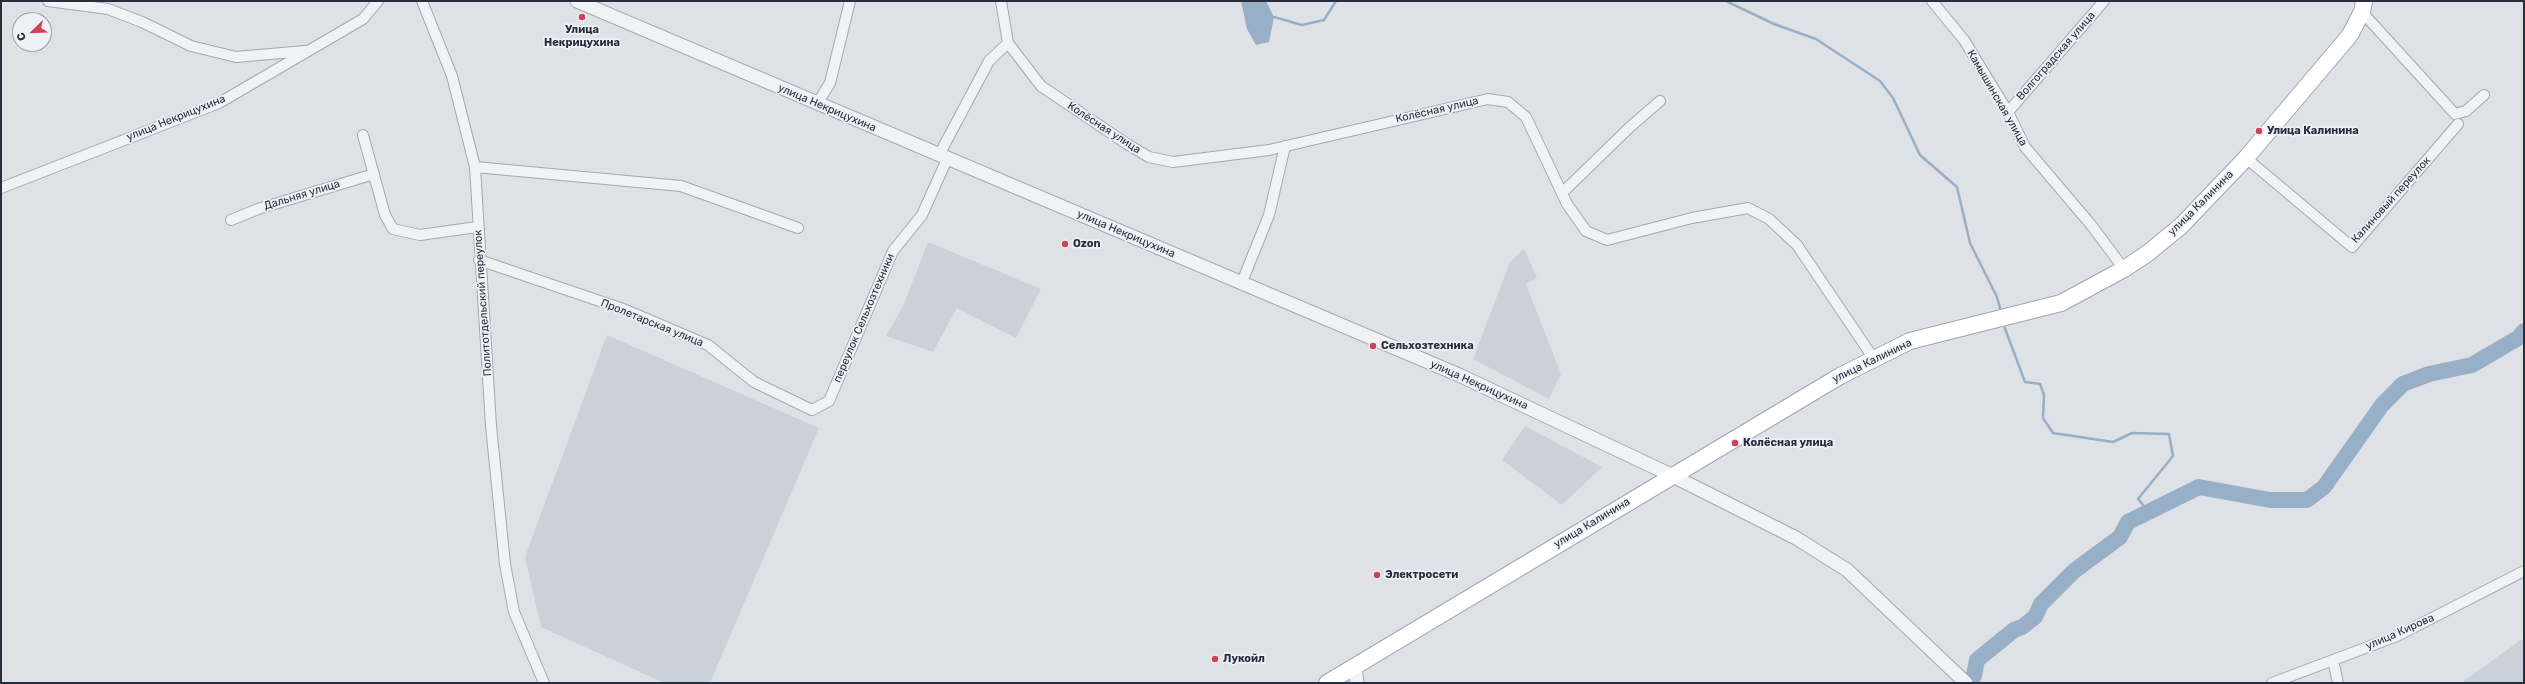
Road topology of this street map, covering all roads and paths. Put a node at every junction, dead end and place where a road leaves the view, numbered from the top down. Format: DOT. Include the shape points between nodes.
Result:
graph roads {
  1 [pos="48,1"];
  2 [pos="378,1"];
  3 [pos="422,1"];
  4 [pos="577,1"];
  5 [pos="850,1"];
  6 [pos="1001,1"];
  7 [pos="1932,1"];
  8 [pos="2104,1"];
  9 [pos="2363,6"];
  10 [pos="1008,43"];
  11 [pos="309,51"];
  12 [pos="2484,95"];
  13 [pos="1660,101"];
  14 [pos="817,104"];
  15 [pos="2008,112"];
  16 [pos="2458,124"];
  17 [pos="363,135"];
  18 [pos="1285,146"];
  19 [pos="943,157"];
  20 [pos="2246,158"];
  21 [pos="474,167"];
  22 [pos="374,174"];
  23 [pos="1,188"];
  24 [pos="1562,193"];
  25 [pos="231,220"];
  26 [pos="477,227"];
  27 [pos="798,228"];
  28 [pos="479,260"];
  29 [pos="2124,269"];
  30 [pos="1242,282"];
  31 [pos="1874,359"];
  32 [pos="812,410"];
  33 [pos="1671,475"];
  34 [pos="2524,571"];
  35 [pos="2333,660"];
  36 [pos="1355,666"];
  37 [pos="1961,679"];
  38 [pos="544,683"];
  39 [pos="1327,683"];
  40 [pos="1357,683"];
  41 [pos="2272,683"];
  42 [pos="2338,683"];
  1 -- 11 [label="street" via="108,9 191,46 236,58"];
  2 -- 11 [label="street, улица Некрицухина" via="364,19"];
  3 -- 21 [label="street, Политотдельский переулок" via="452,76"];
  4 -- 14 [label="street, улица Некрицухина"];
  5 -- 14 [label="street" via="830,83"];
  6 -- 10 [label="street, Колёсная улица"];
  7 -- 15 [label="street, Камышинская улица" via="1964,40"];
  8 -- 15 [label="street, Волгоградская улица"];
  9 -- 12 [label="street" via="2455,114 2466,111"];
  9 -- 20 [label="main road, улица Калинина" via="2350,35"];
  10 -- 18 [label="street, Колёсная улица" via="1041,86 1149,157 1173,162"];
  10 -- 19 [label="street, переулок Сельхозтехники" via="989,61"];
  11 -- 23 [label="street, улица Некрицухина" via="219,103"];
  13 -- 24 [label="street" via="1630,126"];
  14 -- 19 [label="street, улица Некрицухина"];
  15 -- 29 [label="street, Камышинская улица" via="2025,147 2092,226"];
  16 -- 20 [label="street, Калиновый переулок" via="2352,247"];
  17 -- 22 [label="street"];
  18 -- 24 [label="street, Колёсная улица" via="1488,99 1508,102 1526,116"];
  18 -- 30 [label="street" via="1269,215"];
  19 -- 30 [label="street, улица Некрицухина"];
  19 -- 32 [label="street, переулок Сельхозтехники" via="922,215 893,251 830,401"];
  20 -- 29 [label="main road, улица Калинина" via="2181,226"];
  21 -- 26 [label="street, Политотдельский переулок"];
  21 -- 27 [label="street" via="681,186"];
  22 -- 25 [label="street, Дальняя улица" via="258,209"];
  22 -- 26 [label="street" via="385,215 393,229 420,235"];
  24 -- 31 [label="street, Колёсная улица" via="1586,231 1608,240 1692,218 1748,208 1769,219 1797,245"];
  26 -- 28 [label="street, Политотдельский переулок"];
  28 -- 32 [label="street, Пролетарская улица" via="626,310 708,345 754,382"];
  28 -- 38 [label="street, Политотдельский переулок" via="504,557 514,612"];
  29 -- 31 [label="main road, улица Калинина" via="2061,302 1910,341"];
  30 -- 33 [label="street, улица Некрицухина" via="1459,375"];
  31 -- 33 [label="main road, улица Калинина" via="1840,376"];
  33 -- 36 [label="main road, улица Калинина"];
  33 -- 37 [label="street, улица Некрицухина" via="1796,538 1847,570"];
  34 -- 35 [label="street, улица Кирова" via="2397,636"];
  35 -- 41 [label="street, улица Кирова"];
  35 -- 42 [label="street"];
  36 -- 39 [label="main road, улица Калинина"];
  36 -- 40 [label="street"];
}
